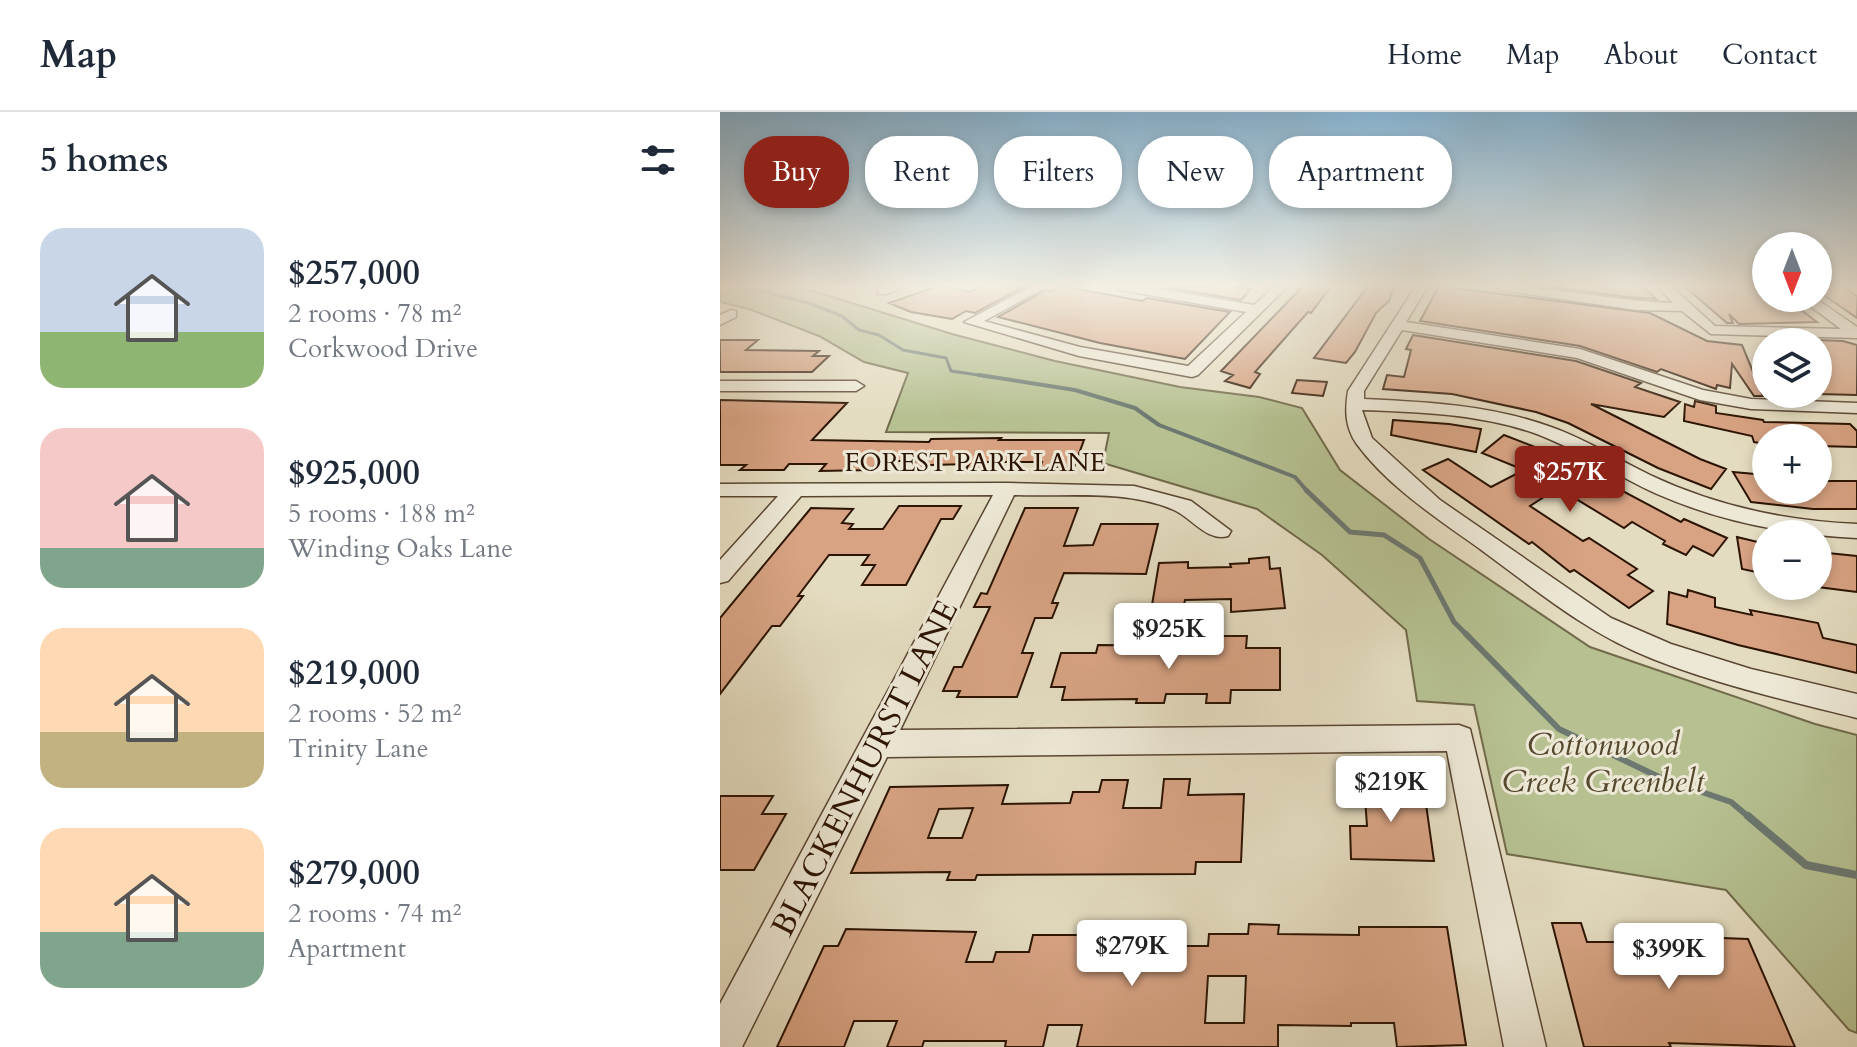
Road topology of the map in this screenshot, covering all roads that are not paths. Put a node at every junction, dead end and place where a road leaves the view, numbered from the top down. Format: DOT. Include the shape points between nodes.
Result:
graph roads {
  1 [pos="999,330"];
  2 [pos="1236,330"];
  3 [pos="1394,330"];
  4 [pos="1426,330"];
  5 [pos="1711,330"];
  6 [pos="1857,334"];
  7 [pos="720,386"];
  8 [pos="856,386"];
  9 [pos="1354,404"];
  10 [pos="1857,408"];
  11 [pos="796,489"];
  12 [pos="1007,489"];
  13 [pos="720,490"];
  14 [pos="1220,531"];
  15 [pos="1857,531"];
  16 [pos="720,575"];
  17 [pos="1857,706"];
  18 [pos="878,744"];
  19 [pos="720,1046"];
  20 [pos="1525,1047"];
  1 -- 2 [label="street" via="1192,372"];
  3 -- 9 [label="street" via="1356,391"];
  4 -- 10 [label="street" via="1580,354 1668,385 1751,404"];
  5 -- 6 [label="street"];
  7 -- 8 [label="street"];
  9 -- 15 [label="street" via="1440,408 1532,426 1701,506 1813,531"];
  9 -- 17 [label="street" via="1364,440 1392,469 1433,505 1602,625 1663,652 1751,680"];
  11 -- 12 [label="street, FOREST PARK LANE"];
  11 -- 13 [label="street, FOREST PARK LANE"];
  11 -- 16 [label="street"];
  12 -- 14 [label="street, FOREST PARK LANE" via="1134,492 1183,506"];
  12 -- 18 [label="street, BLACKENHURST LANE"];
  18 -- 19 [label="street, BLACKENHURST LANE"];
  18 -- 20 [label="street" via="1459,738"];
}
